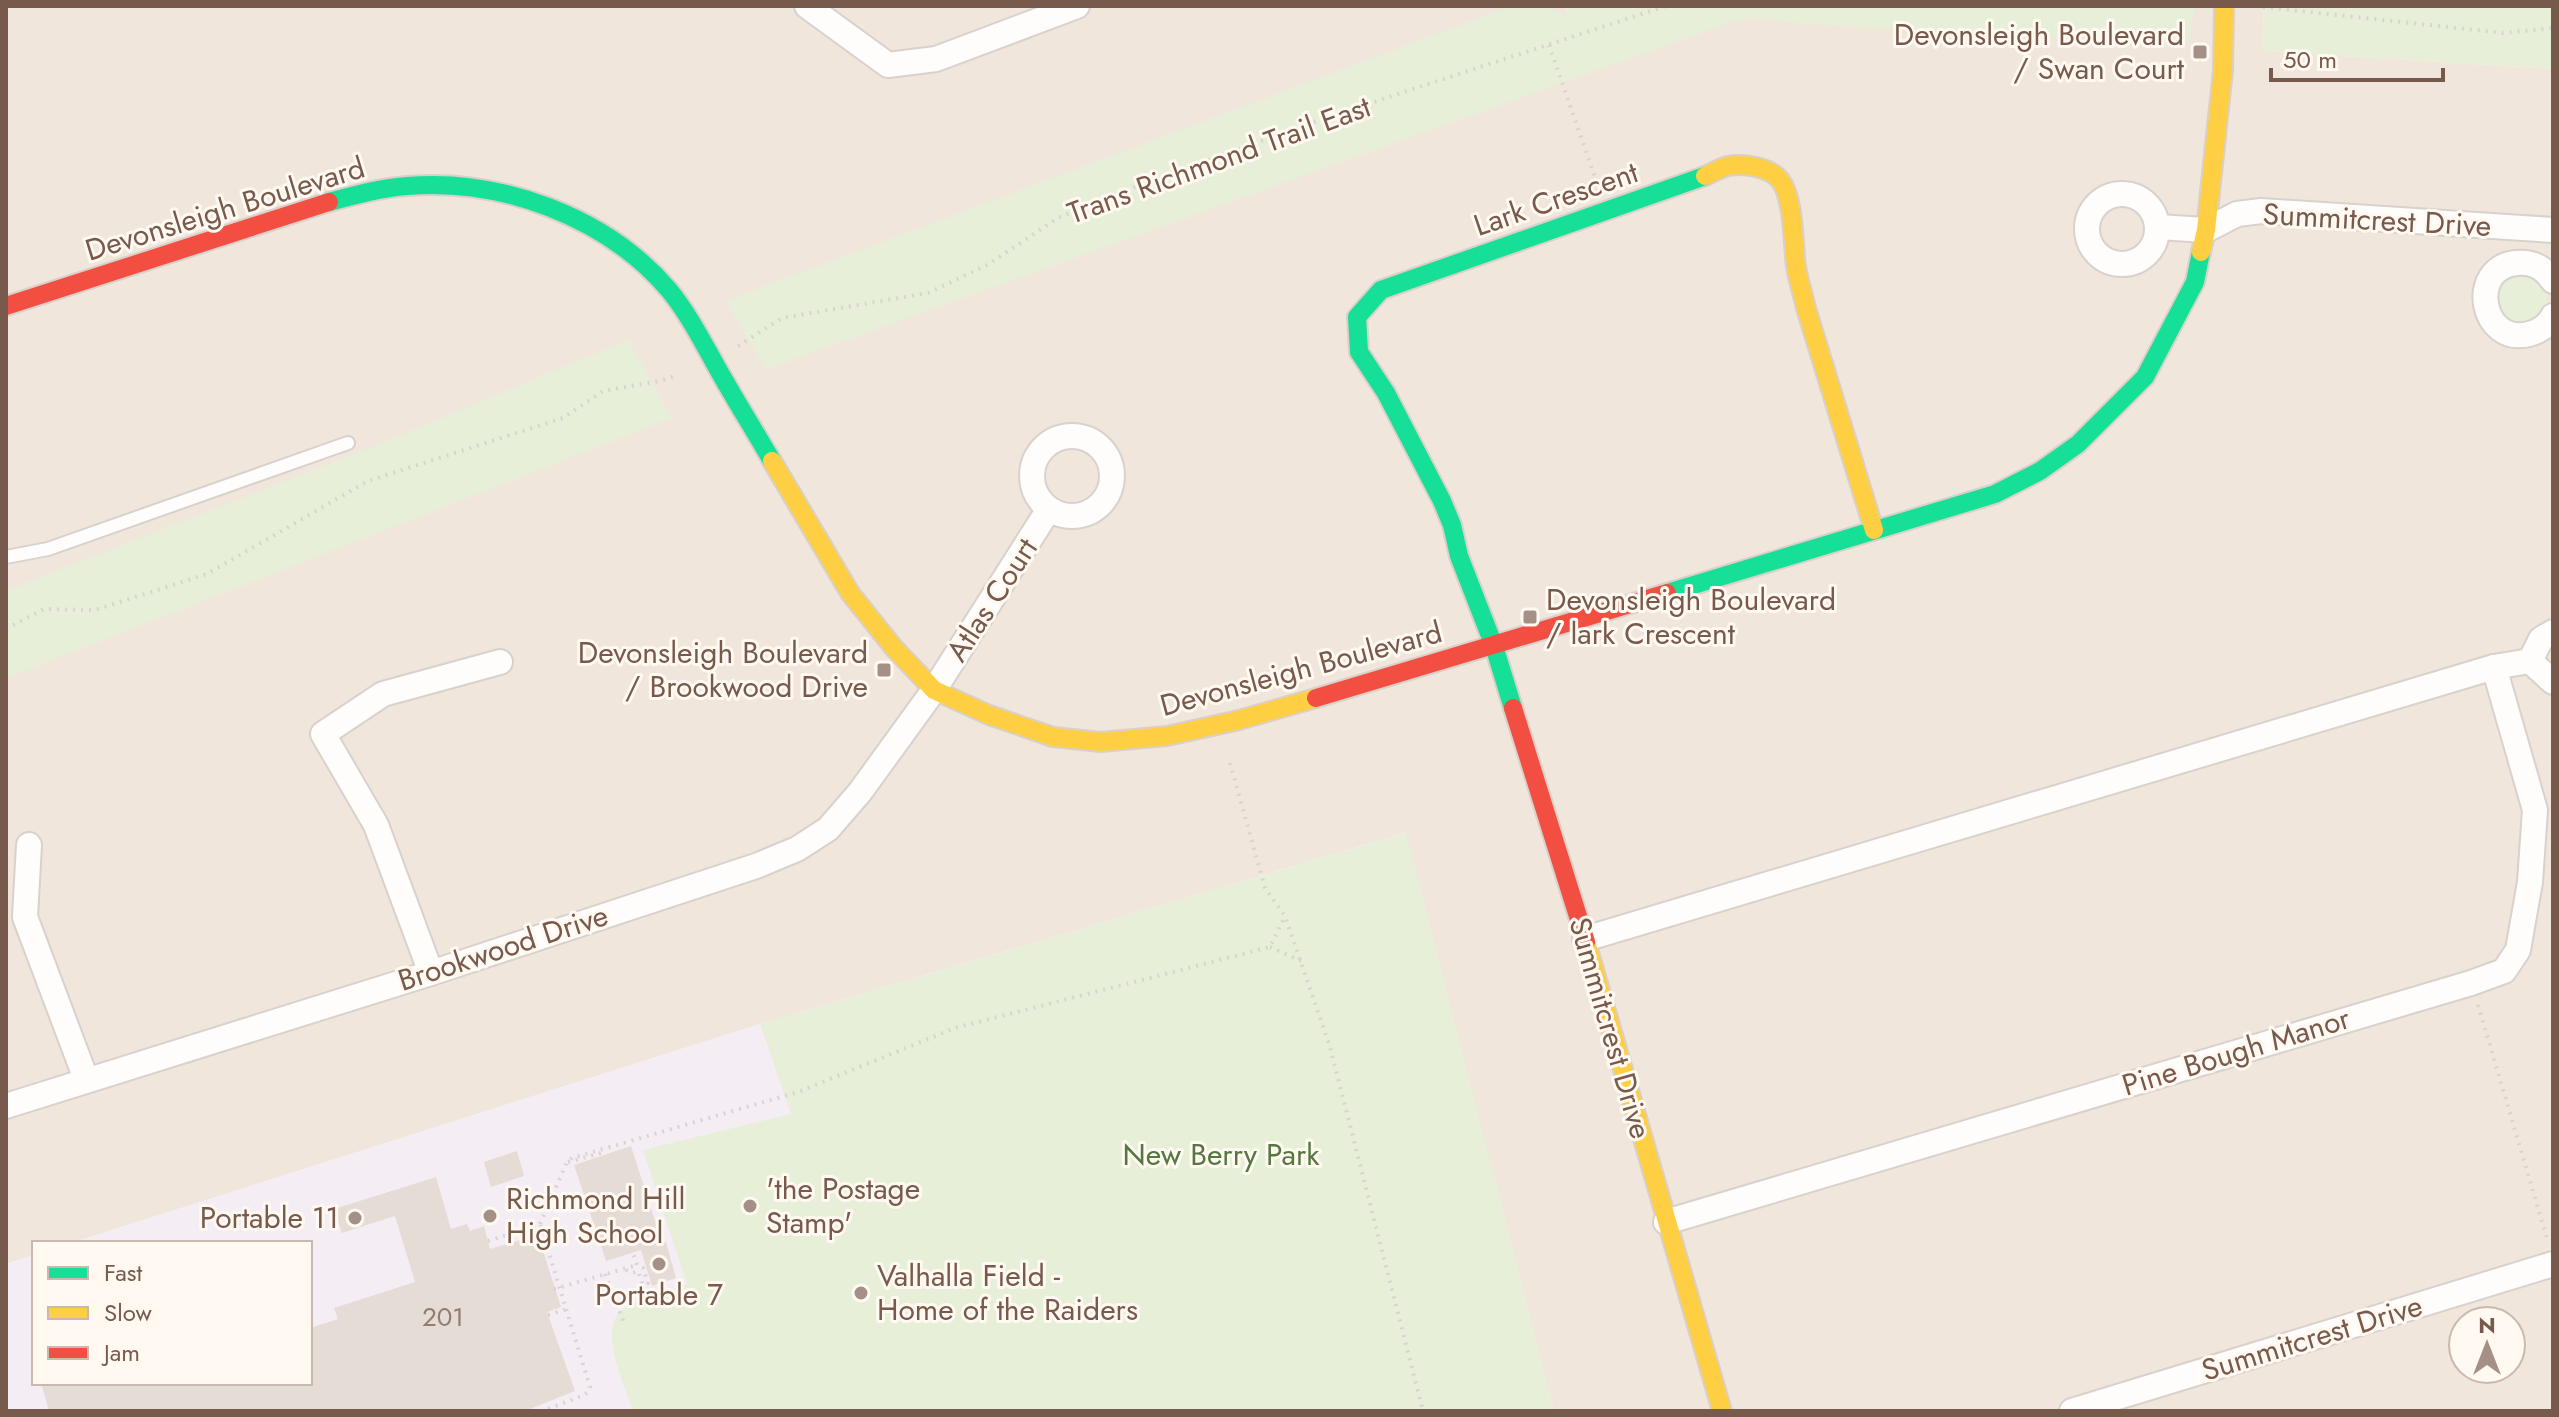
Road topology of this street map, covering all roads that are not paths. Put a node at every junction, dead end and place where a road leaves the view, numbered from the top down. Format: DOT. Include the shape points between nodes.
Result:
graph roads {
  1 [pos="807,6"];
  2 [pos="1077,6"];
  3 [pos="2224,6"];
  4 [pos="2158,227"];
  5 [pos="2206,230"];
  6 [pos="2542,230"];
  7 [pos="2527,262"];
  8 [pos="2553,281"];
  9 [pos="6,306"];
  10 [pos="2553,316"];
  11 [pos="348,443"];
  12 [pos="1049,509"];
  13 [pos="1874,530"];
  14 [pos="6,557"];
  15 [pos="2553,632"];
  16 [pos="1494,646"];
  17 [pos="2530,661"];
  18 [pos="500,662"];
  19 [pos="2494,667"];
  20 [pos="2553,682"];
  21 [pos="934,690"];
  22 [pos="29,845"];
  23 [pos="1585,939"];
  24 [pos="431,973"];
  25 [pos="86,1079"];
  26 [pos="6,1106"];
  27 [pos="1666,1222"];
  28 [pos="2551,1254"];
  29 [pos="1722,1411"];
  30 [pos="2072,1411"];
  1 -- 2 [label="street" via="888,65 936,59"];
  3 -- 5 [label="street, Devonsleigh Boulevard" via="2223,70"];
  4 -- 5 [label="street"];
  5 -- 6 [label="street, Summitcrest Drive" via="2237,214 2261,211"];
  5 -- 13 [label="street, Devonsleigh Boulevard" via="2195,282 2145,377 2078,444 1995,494"];
  6 -- 7 [label="street"];
  7 -- 8 [label="street"];
  7 -- 10 [label="street" via="2498,270 2488,282 2486,312 2495,325 2523,336 2538,332"];
  9 -- 21 [label="street, Devonsleigh Boulevard" via="339,198 408,186 470,187 572,217 616,241 660,280 701,336 850,593"];
  11 -- 14 [label="lane" via="48,549"];
  12 -- 21 [label="street, Atlas Court"];
  13 -- 16 [label="street, Devonsleigh Boulevard"];
  13 -- 16 [label="street, Lark Crescent" via="1809,322 1785,188 1758,167 1727,166 1381,290 1357,317 1359,352 1442,501"];
  15 -- 17 [label="street" via="2541,639"];
  16 -- 21 [label="street, Devonsleigh Boulevard" via="1239,720 1167,736 1101,742 1053,737"];
  16 -- 23 [label="street, Summitcrest Drive"];
  17 -- 19 [label="street"];
  17 -- 20 [label="street"];
  18 -- 24 [label="street" via="383,694 323,734 376,825"];
  19 -- 23 [label="street"];
  19 -- 27 [label="street, Pine Bough Manor" via="2535,810 2518,950 2504,971"];
  21 -- 24 [label="street, Brookwood Drive" via="860,792 828,829 797,849"];
  22 -- 25 [label="street" via="25,917"];
  23 -- 27 [label="street, Summitcrest Drive"];
  24 -- 25 [label="street, Brookwood Drive"];
  25 -- 26 [label="street, Brookwood Drive"];
  27 -- 29 [label="street, Summitcrest Drive"];
  28 -- 30 [label="street, Summitcrest Drive"];
}
